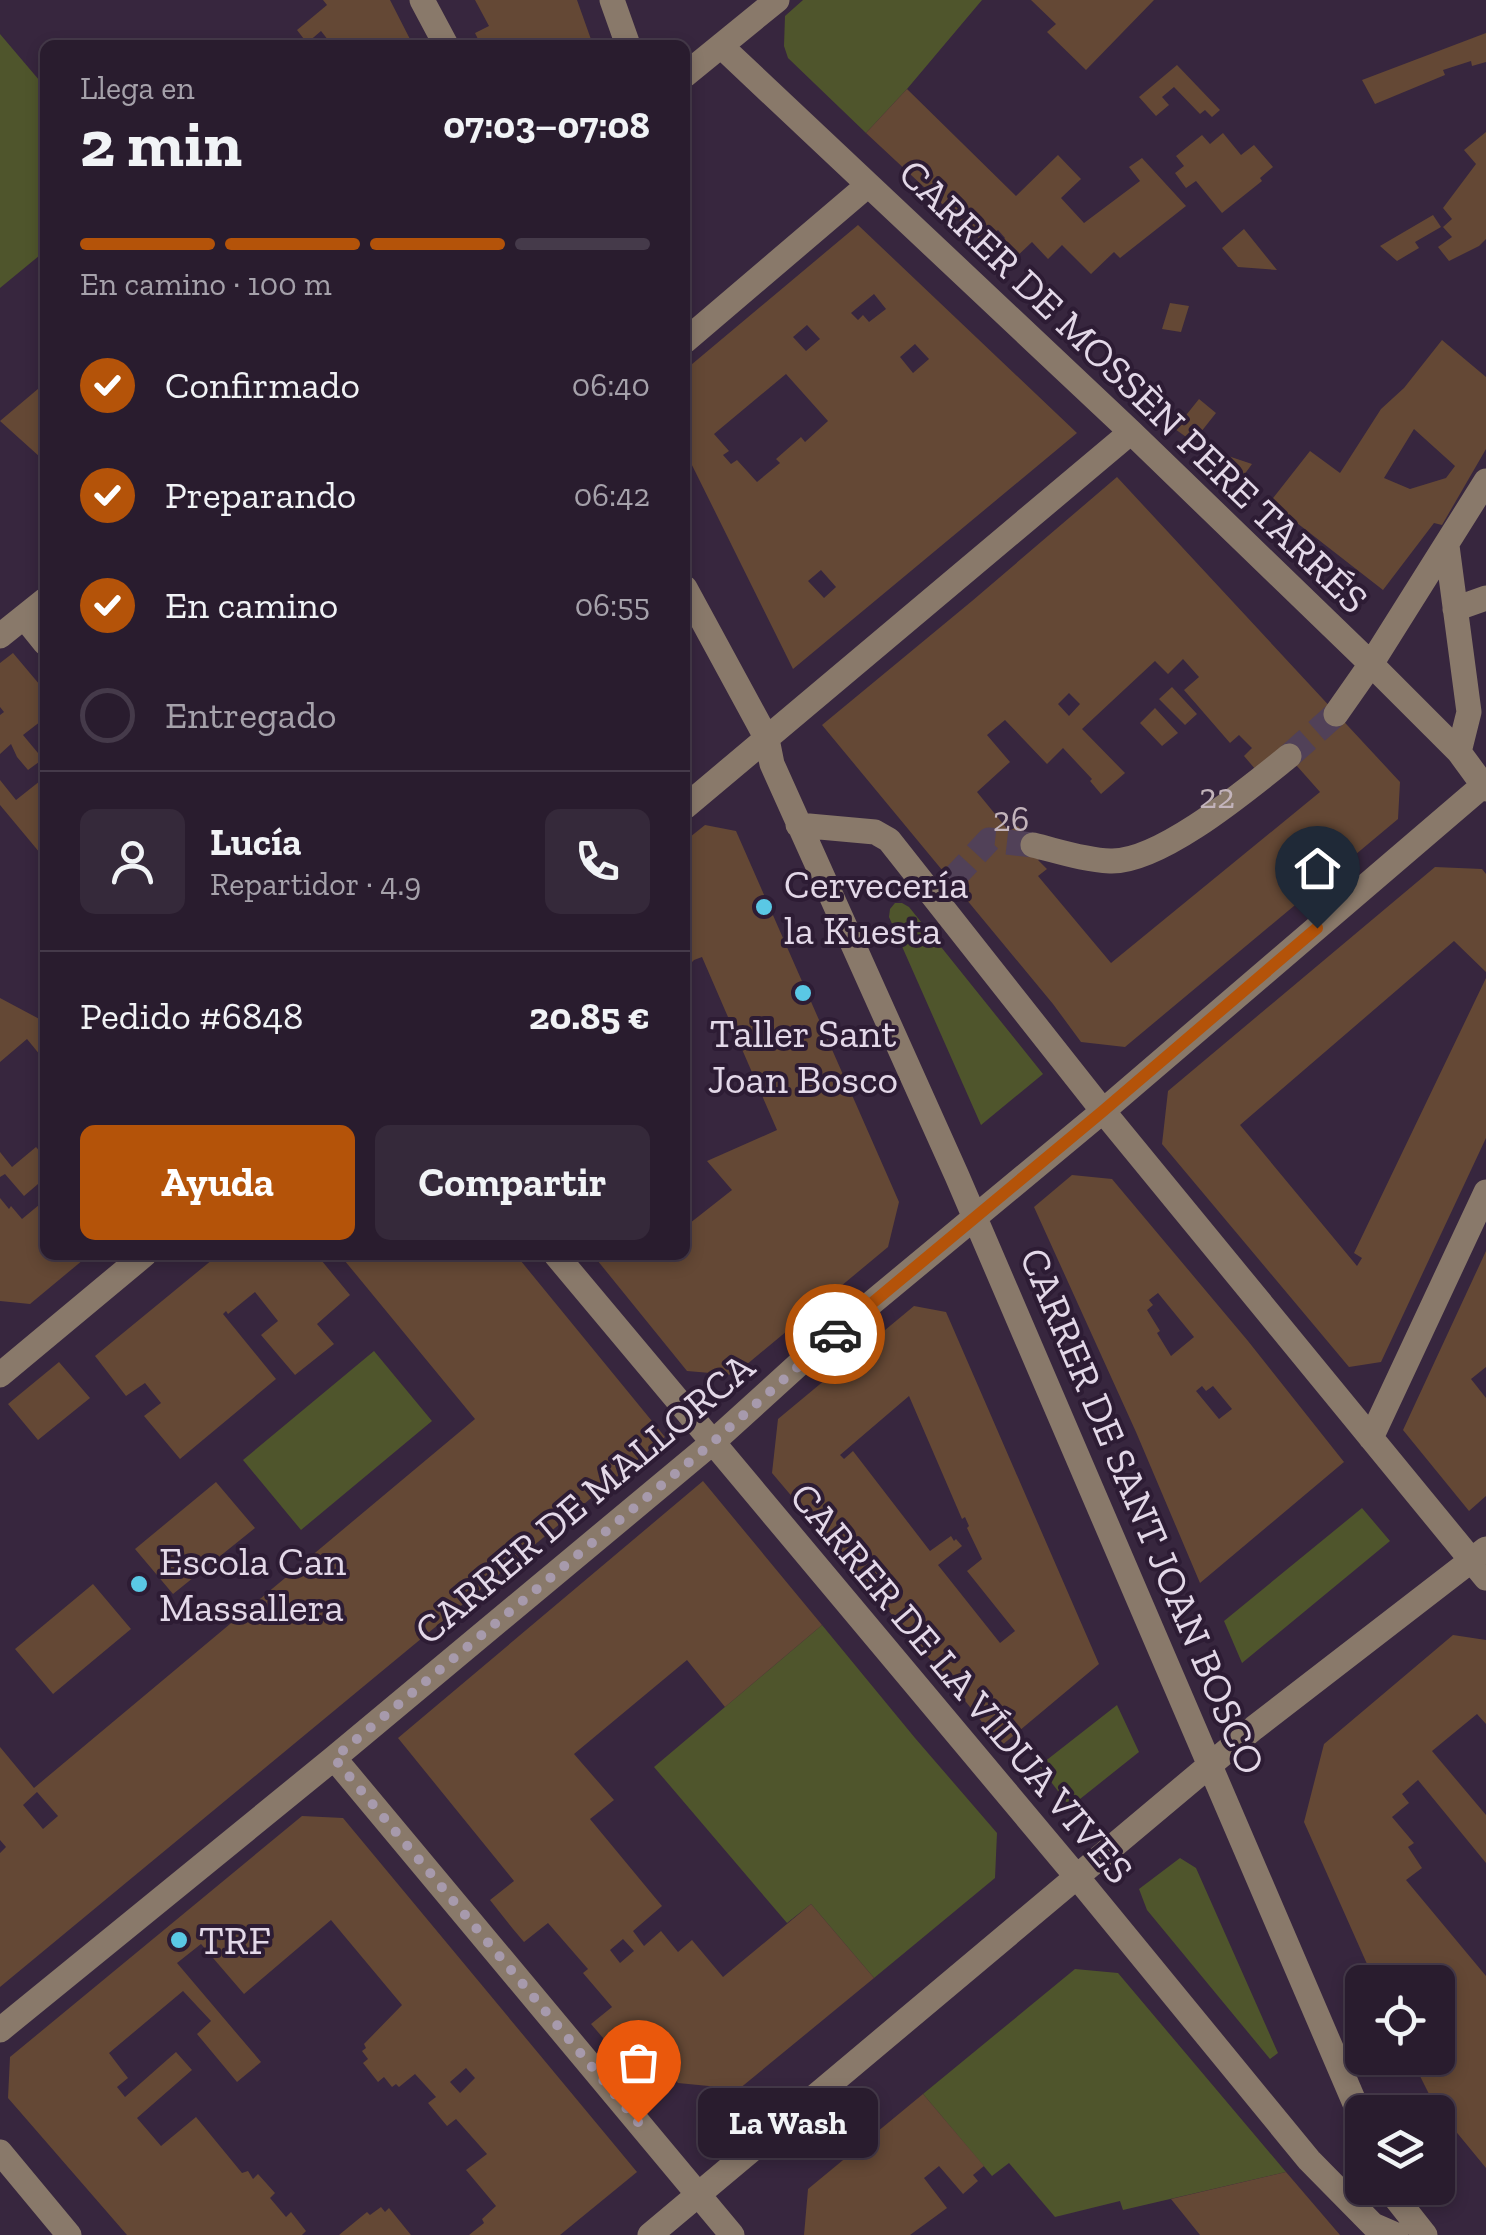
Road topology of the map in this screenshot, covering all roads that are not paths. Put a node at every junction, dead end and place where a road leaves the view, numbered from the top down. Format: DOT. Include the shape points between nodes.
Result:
graph roads {
  1 [pos="422,0"];
  2 [pos="612,0"];
  3 [pos="778,0"];
  4 [pos="443,40"];
  5 [pos="626,40"];
  6 [pos="722,46"];
  7 [pos="690,71"];
  8 [pos="868,186"];
  9 [pos="690,337"];
  10 [pos="1131,432"];
  11 [pos="1486,481"];
  12 [pos="1447,546"];
  13 [pos="690,597"];
  14 [pos="1486,598"];
  15 [pos="40,604"];
  16 [pos="1455,609"];
  17 [pos="24,617"];
  18 [pos="0,636"];
  19 [pos="40,637"];
  20 [pos="1371,664"];
  21 [pos="1336,714"];
  22 [pos="767,739"];
  23 [pos="1460,752"];
  24 [pos="1289,756"];
  25 [pos="1485,786"];
  26 [pos="690,803"];
  27 [pos="798,825"];
  28 [pos="1033,845"];
  29 [pos="1103,1111"];
  30 [pos="1486,1192"];
  31 [pos="974,1217"];
  32 [pos="138,1260"];
  33 [pos="560,1260"];
  34 [pos="1,1373"];
  35 [pos="1371,1438"];
  36 [pos="712,1443"];
  37 [pos="1481,1563"];
  38 [pos="334,1758"];
  39 [pos="1212,1764"];
  40 [pos="1077,1876"];
  41 [pos="0,2030"];
  42 [pos="1351,2095"];
  43 [pos="0,2152"];
  44 [pos="698,2195"];
  45 [pos="1401,2205"];
  46 [pos="68,2235"];
  47 [pos="650,2235"];
  48 [pos="732,2235"];
  49 [pos="1396,2235"];
  50 [pos="1425,2235"];
  1 -- 4 [label="street"];
  2 -- 5 [label="street"];
  3 -- 6 [label="street"];
  6 -- 7 [label="street"];
  6 -- 8 [label="street, CARRER DE MOSSÈN PERE TARRÉS"];
  8 -- 9 [label="street"];
  8 -- 10 [label="street, CARRER DE MOSSÈN PERE TARRÉS"];
  10 -- 20 [label="street, CARRER DE MOSSÈN PERE TARRÉS"];
  10 -- 22 [label="street"];
  11 -- 12 [label="street"];
  12 -- 16 [label="street"];
  12 -- 20 [label="street"];
  13 -- 22 [label="street, CARRER DE SANT JOAN BOSCO"];
  14 -- 16 [label="street"];
  15 -- 17 [label="street"];
  16 -- 23 [label="street" via="1469,712"];
  17 -- 18 [label="street"];
  17 -- 19 [label="street"];
  20 -- 21 [label="street"];
  20 -- 23 [label="street, CARRER DE MOSSÈN PERE TARRÉS"];
  22 -- 26 [label="street"];
  22 -- 27 [label="street, CARRER DE SANT JOAN BOSCO"];
  23 -- 25 [label="street, CARRER DE MOSSÈN PERE TARRÉS"];
  24 -- 28 [label="street" via="1201,823 1141,856 1099,860"];
  25 -- 29 [label="street, CARRER DE MALLORCA"];
  27 -- 29 [label="street" via="874,832 942,888"];
  27 -- 31 [label="street, CARRER DE SANT JOAN BOSCO"];
  29 -- 31 [label="street, CARRER DE MALLORCA"];
  29 -- 35 [label="street"];
  30 -- 35 [label="street"];
  31 -- 36 [label="street, CARRER DE MALLORCA"];
  31 -- 39 [label="street, CARRER DE SANT JOAN BOSCO"];
  32 -- 34 [label="street"];
  33 -- 36 [label="street, CARRER DE LA VÍDUA VIVES"];
  35 -- 37 [label="street"];
  36 -- 38 [label="street, CARRER DE MALLORCA"];
  36 -- 40 [label="street, CARRER DE LA VÍDUA VIVES"];
  37 -- 39 [label="street"];
  38 -- 41 [label="street, CARRER DE MALLORCA"];
  38 -- 44 [label="street"];
  39 -- 40 [label="street"];
  39 -- 42 [label="street, CARRER DE SANT JOAN BOSCO"];
  40 -- 44 [label="street"];
  40 -- 49 [label="street, CARRER DE LA VÍDUA VIVES" via="1310,2160 1373,2225"];
  43 -- 46 [label="street"];
  44 -- 47 [label="street"];
  44 -- 48 [label="street"];
  45 -- 50 [label="street"];
}
